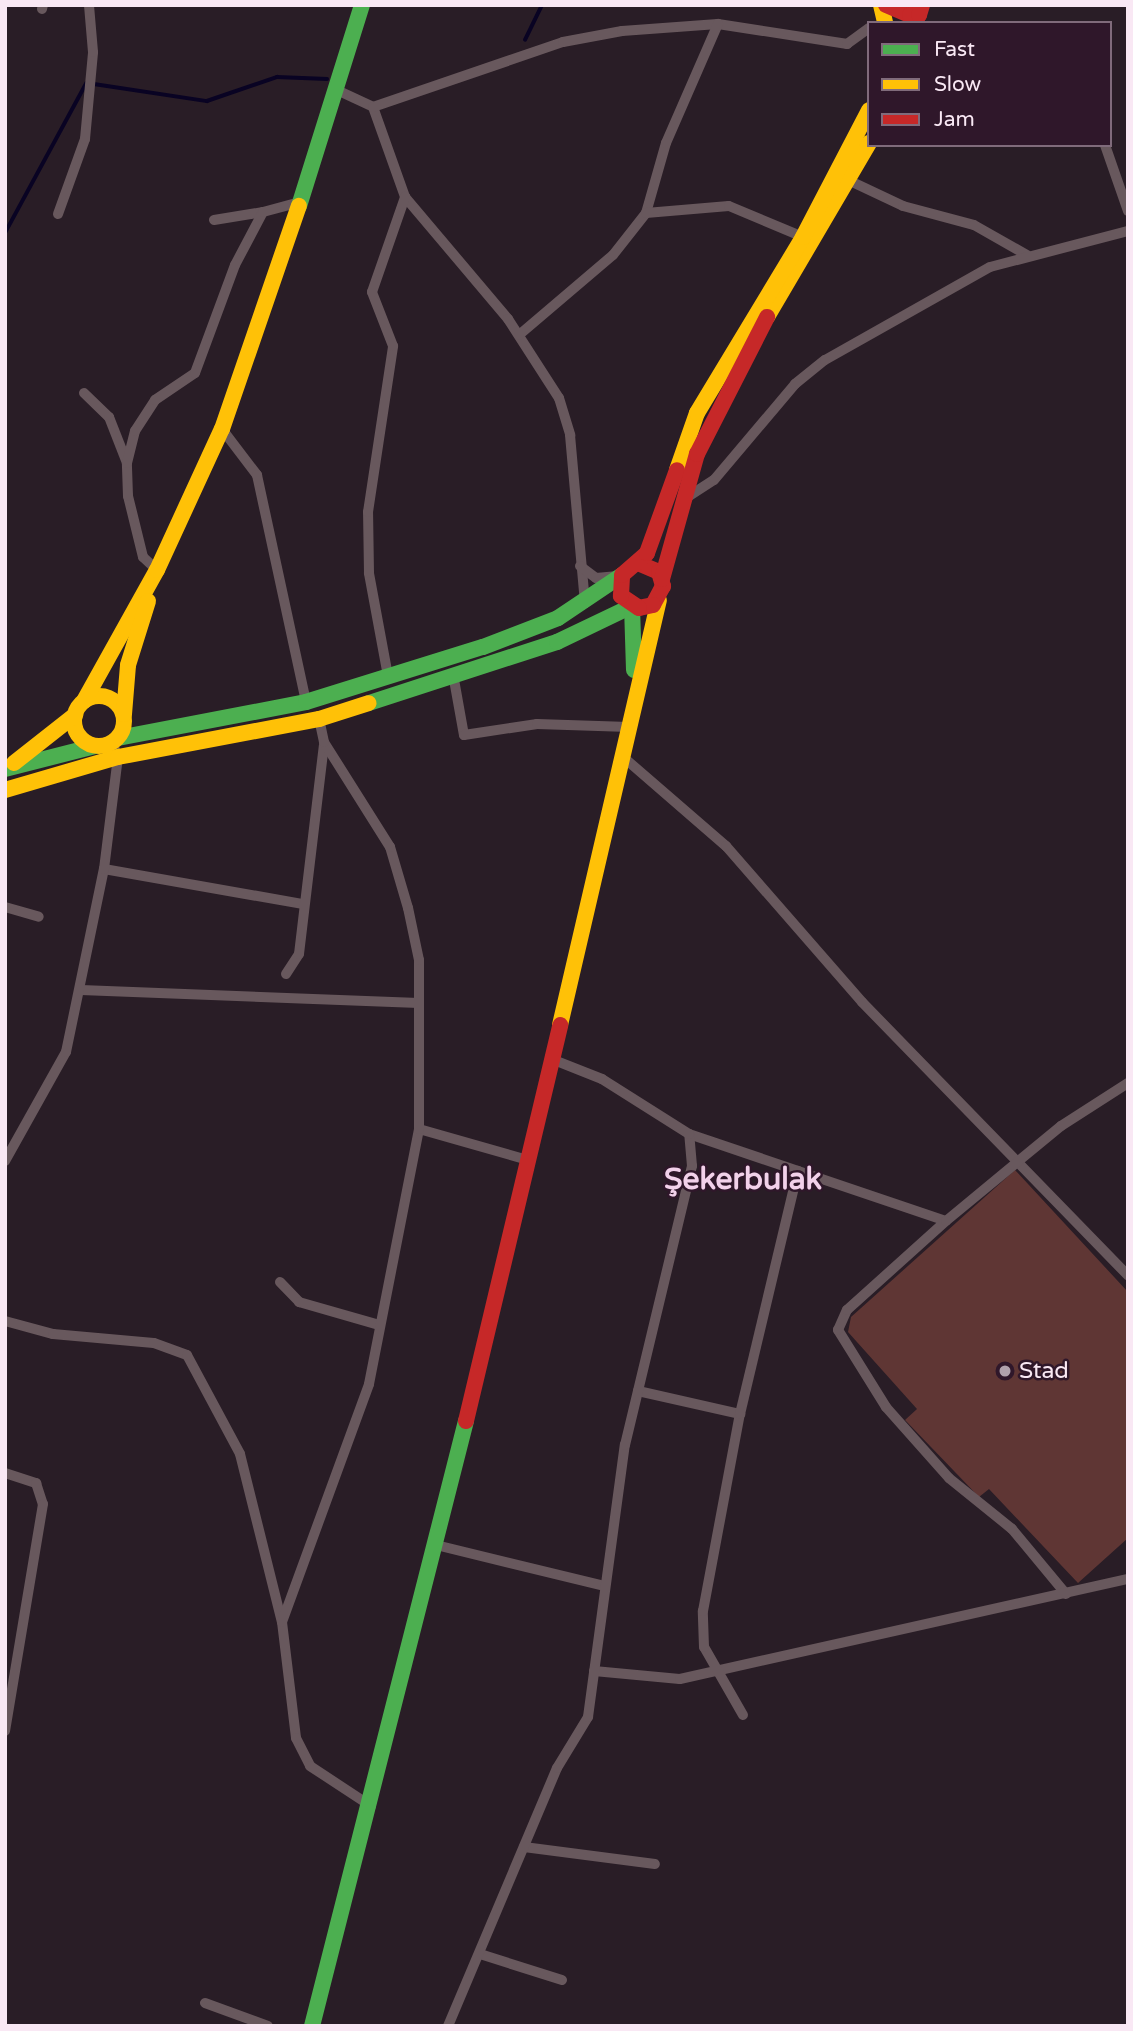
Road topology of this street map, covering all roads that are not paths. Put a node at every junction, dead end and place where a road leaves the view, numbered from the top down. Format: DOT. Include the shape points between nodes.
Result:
graph roads {
  1 [pos="89,5"];
  2 [pos="362,5"];
  3 [pos="934,5"];
  4 [pos="884,14"];
  5 [pos="918,14"];
  6 [pos="718,24"];
  7 [pos="867,29"];
  8 [pos="339,91"];
  9 [pos="373,107"];
  10 [pos="867,114"];
  11 [pos="867,147"];
  12 [pos="1106,147"];
  13 [pos="848,180"];
  14 [pos="405,197"];
  15 [pos="301,202"];
  16 [pos="1128,211"];
  17 [pos="263,212"];
  18 [pos="646,213"];
  19 [pos="58,214"];
  20 [pos="214,220"];
  21 [pos="1128,231"];
  22 [pos="803,237"];
  23 [pos="1027,255"];
  24 [pos="519,335"];
  25 [pos="84,393"];
  26 [pos="222,429"];
  27 [pos="127,463"];
  28 [pos="686,498"];
  29 [pos="640,564"];
  30 [pos="580,566"];
  31 [pos="157,570"];
  32 [pos="622,575"];
  33 [pos="662,579"];
  34 [pos="659,600"];
  35 [pos="585,604"];
  36 [pos="632,606"];
  37 [pos="453,674"];
  38 [pos="388,676"];
  39 [pos="306,702"];
  40 [pos="79,708"];
  41 [pos="124,714"];
  42 [pos="318,719"];
  43 [pos="630,719"];
  44 [pos="324,742"];
  45 [pos="111,746"];
  46 [pos="622,756"];
  47 [pos="8,767"];
  48 [pos="5,790"];
  49 [pos="104,869"];
  50 [pos="302,904"];
  51 [pos="5,907"];
  52 [pos="39,917"];
  53 [pos="286,974"];
  54 [pos="81,990"];
  55 [pos="419,1003"];
  56 [pos="554,1060"];
  57 [pos="1128,1083"];
  58 [pos="419,1129"];
  59 [pos="689,1134"];
  60 [pos="528,1160"];
  61 [pos="5,1161"];
  62 [pos="1016,1161"];
  63 [pos="798,1171"];
  64 [pos="946,1221"];
  65 [pos="1128,1276"];
  66 [pos="279,1282"];
  67 [pos="5,1321"];
  68 [pos="379,1325"];
  69 [pos="638,1391"];
  70 [pos="740,1414"];
  71 [pos="5,1474"];
  72 [pos="436,1545"];
  73 [pos="1128,1579"];
  74 [pos="604,1586"];
  75 [pos="1066,1594"];
  76 [pos="282,1622"];
  77 [pos="714,1670"];
  78 [pos="594,1671"];
  79 [pos="743,1715"];
  80 [pos="5,1731"];
  81 [pos="371,1806"];
  82 [pos="524,1847"];
  83 [pos="655,1864"];
  84 [pos="480,1954"];
  85 [pos="562,1980"];
  86 [pos="205,2003"];
  87 [pos="268,2026"];
  88 [pos="312,2026"];
  89 [pos="448,2026"];
  1 -- 19 [label="street" via="93,74 85,139"];
  2 -- 8 [label="street"];
  3 -- 5 [label="street"];
  4 -- 5 [label="street"];
  6 -- 7 [label="street" via="847,44"];
  6 -- 9 [label="street" via="563,43"];
  6 -- 18 [label="street" via="666,143"];
  8 -- 9 [label="street"];
  8 -- 15 [label="street"];
  9 -- 14 [label="street"];
  10 -- 22 [label="street"];
  11 -- 13 [label="street"];
  12 -- 16 [label="street"];
  13 -- 23 [label="street" via="903,206 974,225"];
  13 -- 28 [label="street" via="732,376"];
  14 -- 24 [label="street"];
  14 -- 38 [label="street" via="372,292 393,346 368,512 369,573"];
  15 -- 17 [label="street"];
  15 -- 26 [label="street"];
  17 -- 20 [label="street"];
  17 -- 27 [label="street" via="235,265 195,373 150,406"];
  18 -- 22 [label="street" via="729,206"];
  18 -- 24 [label="street" via="613,254"];
  21 -- 23 [label="street"];
  22 -- 29 [label="street" via="697,413"];
  23 -- 28 [label="street" via="980,272 825,360 795,384 714,480"];
  24 -- 30 [label="street" via="559,398 570,435"];
  25 -- 27 [label="street" via="109,417"];
  26 -- 31 [label="street"];
  26 -- 39 [label="street" via="257,475"];
  27 -- 31 [label="street" via="139,547"];
  28 -- 33 [label="street"];
  29 -- 32 [label="street"];
  29 -- 33 [label="street"];
  30 -- 32 [label="street" via="596,578"];
  30 -- 35 [label="street"];
  31 -- 40 [label="street"];
  31 -- 41 [label="street" via="128,665"];
  32 -- 35 [label="street"];
  32 -- 36 [label="street" via="621,596"];
  33 -- 34 [label="street"];
  34 -- 36 [label="street"];
  34 -- 43 [label="street"];
  35 -- 38 [label="street" via="525,632"];
  36 -- 37 [label="street" via="557,642"];
  36 -- 43 [label="street"];
  37 -- 42 [label="street"];
  37 -- 43 [label="street" via="464,735 537,724"];
  38 -- 39 [label="street"];
  39 -- 45 [label="street"];
  40 -- 41 [label="street" via="107,697"];
  40 -- 45 [label="street" via="80,739"];
  40 -- 47 [label="street"];
  41 -- 45 [label="street"];
  42 -- 44 [label="street"];
  42 -- 45 [label="street"];
  43 -- 46 [label="street"];
  44 -- 50 [label="street"];
  44 -- 55 [label="street" via="390,847 419,960"];
  45 -- 47 [label="street"];
  45 -- 48 [label="street"];
  45 -- 49 [label="street"];
  46 -- 56 [label="street"];
  46 -- 62 [label="street" via="726,846 862,1002"];
  49 -- 50 [label="street"];
  49 -- 54 [label="street"];
  50 -- 53 [label="street" via="299,954"];
  51 -- 52 [label="street"];
  54 -- 55 [label="street"];
  54 -- 61 [label="street" via="57,1076"];
  55 -- 58 [label="street"];
  56 -- 59 [label="street" via="602,1079"];
  56 -- 60 [label="street"];
  57 -- 62 [label="street"];
  58 -- 60 [label="street"];
  58 -- 68 [label="street"];
  59 -- 63 [label="street"];
  59 -- 69 [label="street" via="689,1185"];
  60 -- 72 [label="street"];
  62 -- 64 [label="street"];
  62 -- 65 [label="street"];
  63 -- 64 [label="street"];
  63 -- 70 [label="street"];
  64 -- 75 [label="street" via="847,1310 838,1330 886,1407 949,1478 1012,1529"];
  66 -- 68 [label="street" via="299,1302"];
  67 -- 76 [label="street" via="53,1334 154,1343 187,1355 240,1454"];
  68 -- 76 [label="street" via="369,1384"];
  69 -- 70 [label="street"];
  69 -- 74 [label="street"];
  70 -- 77 [label="street" via="703,1611 704,1647"];
  71 -- 80 [label="street" via="36,1483 43,1504"];
  72 -- 74 [label="street"];
  72 -- 81 [label="street"];
  73 -- 75 [label="street"];
  74 -- 78 [label="street"];
  75 -- 77 [label="street"];
  76 -- 81 [label="street" via="296,1738 310,1766"];
  77 -- 78 [label="street" via="680,1679"];
  77 -- 79 [label="street"];
  78 -- 82 [label="street" via="588,1717 557,1768"];
  81 -- 88 [label="street"];
  82 -- 83 [label="street"];
  82 -- 84 [label="street"];
  84 -- 85 [label="street"];
  84 -- 89 [label="street"];
  86 -- 87 [label="street"];
}
